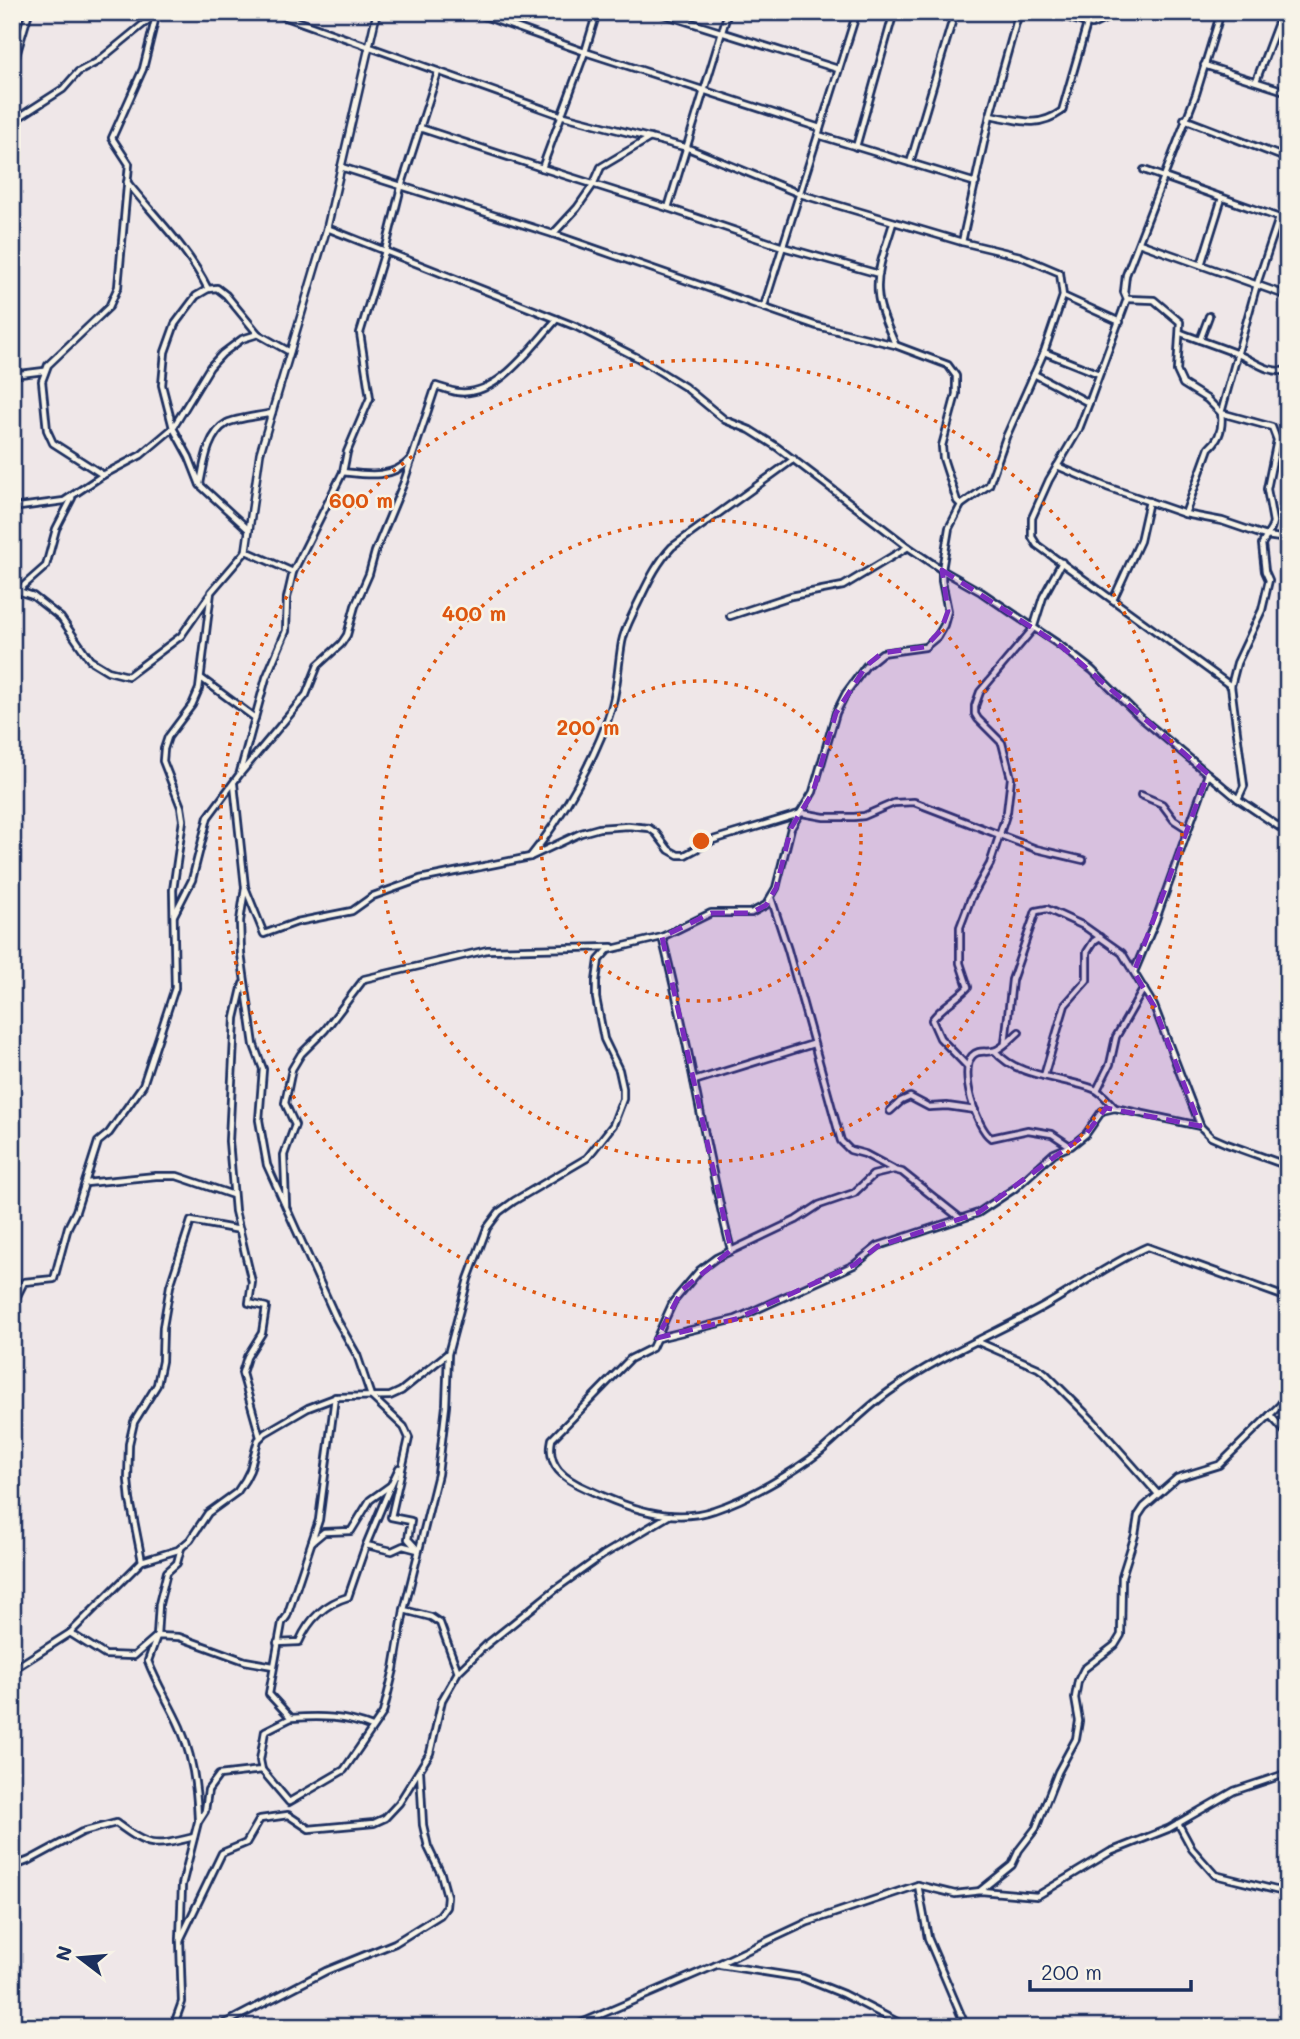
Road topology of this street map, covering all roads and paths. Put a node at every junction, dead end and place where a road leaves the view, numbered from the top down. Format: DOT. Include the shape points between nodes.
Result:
graph roads {
  1 [pos="29,12"];
  2 [pos="157,12"];
  3 [pos="272,12"];
  4 [pos="377,12"];
  5 [pos="473,12"];
  6 [pos="597,12"];
  7 [pos="657,12"];
  8 [pos="728,12"];
  9 [pos="894,12"];
  10 [pos="955,12"];
  11 [pos="1019,12"];
  12 [pos="1050,12"];
  13 [pos="1221,12"];
  14 [pos="1282,12"];
  15 [pos="855,13"];
  16 [pos="1107,18"];
  17 [pos="1087,24"];
  18 [pos="722,33"];
  19 [pos="369,47"];
  20 [pos="585,52"];
  21 [pos="1205,65"];
  22 [pos="12,69"];
  23 [pos="838,69"];
  24 [pos="438,72"];
  25 [pos="1256,81"];
  26 [pos="704,90"];
  27 [pos="1288,93"];
  28 [pos="990,114"];
  29 [pos="560,115"];
  30 [pos="12,119"];
  31 [pos="1185,119"];
  32 [pos="420,128"];
  33 [pos="820,128"];
  34 [pos="818,135"];
  35 [pos="650,138"];
  36 [pos="856,147"];
  37 [pos="688,148"];
  38 [pos="1288,159"];
  39 [pos="910,163"];
  40 [pos="341,167"];
  41 [pos="542,168"];
  42 [pos="1144,170"];
  43 [pos="1163,177"];
  44 [pos="127,182"];
  45 [pos="976,183"];
  46 [pos="593,185"];
  47 [pos="401,187"];
  48 [pos="800,194"];
  49 [pos="1222,198"];
  50 [pos="668,208"];
  51 [pos="1279,218"];
  52 [pos="1288,221"];
  53 [pos="894,223"];
  54 [pos="327,228"];
  55 [pos="553,234"];
  56 [pos="962,242"];
  57 [pos="1139,243"];
  58 [pos="783,247"];
  59 [pos="385,251"];
  60 [pos="1201,265"];
  61 [pos="878,274"];
  62 [pos="1257,284"];
  63 [pos="208,289"];
  64 [pos="1063,296"];
  65 [pos="1288,296"];
  66 [pos="1127,299"];
  67 [pos="764,306"];
  68 [pos="1209,316"];
  69 [pos="557,319"];
  70 [pos="1120,322"];
  71 [pos="1181,333"];
  72 [pos="258,334"];
  73 [pos="1200,340"];
  74 [pos="895,345"];
  75 [pos="290,352"];
  76 [pos="1044,352"];
  77 [pos="1239,354"];
  78 [pos="1288,370"];
  79 [pos="44,371"];
  80 [pos="1034,374"];
  81 [pos="1099,374"];
  82 [pos="12,375"];
  83 [pos="1089,403"];
  84 [pos="272,413"];
  85 [pos="1221,413"];
  86 [pos="173,428"];
  87 [pos="419,435"];
  88 [pos="794,459"];
  89 [pos="1057,466"];
  90 [pos="342,472"];
  91 [pos="103,475"];
  92 [pos="200,485"];
  93 [pos="74,496"];
  94 [pos="1149,502"];
  95 [pos="961,505"];
  96 [pos="12,508"];
  97 [pos="1185,514"];
  98 [pos="249,531"];
  99 [pos="1266,536"];
  100 [pos="1288,539"];
  101 [pos="908,547"];
  102 [pos="246,551"];
  103 [pos="1062,562"];
  104 [pos="942,570"];
  105 [pos="293,572"];
  106 [pos="12,589"];
  107 [pos="19,591"];
  108 [pos="211,592"];
  109 [pos="12,596"];
  110 [pos="1113,600"];
  111 [pos="730,616"];
  112 [pos="1033,629"];
  113 [pos="201,678"];
  114 [pos="1231,686"];
  115 [pos="255,718"];
  116 [pos="1208,774"];
  117 [pos="239,775"];
  118 [pos="234,784"];
  119 [pos="1140,795"];
  120 [pos="1238,799"];
  121 [pos="802,813"];
  122 [pos="1188,829"];
  123 [pos="1288,832"];
  124 [pos="999,834"];
  125 [pos="530,857"];
  126 [pos="1083,860"];
  127 [pos="245,887"];
  128 [pos="771,898"];
  129 [pos="173,916"];
  130 [pos="662,937"];
  131 [pos="1100,937"];
  132 [pos="617,947"];
  133 [pos="1134,972"];
  134 [pos="244,981"];
  135 [pos="1144,988"];
  136 [pos="1019,1032"];
  137 [pos="1004,1043"];
  138 [pos="813,1044"];
  139 [pos="995,1051"];
  140 [pos="967,1066"];
  141 [pos="1044,1076"];
  142 [pos="694,1081"];
  143 [pos="1097,1090"];
  144 [pos="1115,1108"];
  145 [pos="975,1110"];
  146 [pos="890,1111"];
  147 [pos="1200,1126"];
  148 [pos="1071,1146"];
  149 [pos="1288,1166"];
  150 [pos="894,1170"];
  151 [pos="86,1183"];
  152 [pos="233,1195"];
  153 [pos="286,1210"];
  154 [pos="961,1219"];
  155 [pos="240,1230"];
  156 [pos="731,1250"];
  157 [pos="1288,1298"];
  158 [pos="12,1306"];
  159 [pos="657,1338"];
  160 [pos="975,1340"];
  161 [pos="448,1354"];
  162 [pos="371,1396"];
  163 [pos="1288,1396"];
  164 [pos="335,1397"];
  165 [pos="1270,1415"];
  166 [pos="1288,1435"];
  167 [pos="260,1438"];
  168 [pos="402,1464"];
  169 [pos="391,1485"];
  170 [pos="1157,1493"];
  171 [pos="671,1514"];
  172 [pos="310,1543"];
  173 [pos="366,1545"];
  174 [pos="182,1547"];
  175 [pos="418,1551"];
  176 [pos="142,1561"];
  177 [pos="404,1610"];
  178 [pos="70,1633"];
  179 [pos="157,1636"];
  180 [pos="277,1643"];
  181 [pos="273,1666"];
  182 [pos="12,1670"];
  183 [pos="458,1672"];
  184 [pos="291,1718"];
  185 [pos="372,1727"];
  186 [pos="262,1770"];
  187 [pos="420,1770"];
  188 [pos="1288,1773"];
  189 [pos="198,1822"];
  190 [pos="1178,1823"];
  191 [pos="194,1837"];
  192 [pos="12,1867"];
  193 [pos="918,1885"];
  194 [pos="981,1891"];
  195 [pos="1288,1893"];
  196 [pos="180,1940"];
  197 [pos="718,1965"];
  198 [pos="173,2027"];
  199 [pos="218,2027"];
  200 [pos="572,2027"];
  201 [pos="907,2027"];
  202 [pos="966,2027"];
  1 -- 22 [label="street"];
  2 -- 30 [label="street" via="97,62 78,72 63,89"];
  2 -- 44 [label="street" via="143,69 112,138 129,164"];
  3 -- 19 [label="street"];
  4 -- 19 [label="street"];
  5 -- 20 [label="street"];
  6 -- 20 [label="street"];
  7 -- 18 [label="street"];
  8 -- 18 [label="street"];
  9 -- 36 [label="street"];
  10 -- 39 [label="street"];
  11 -- 28 [label="street"];
  12 -- 17 [label="street"];
  13 -- 21 [label="street"];
  14 -- 25 [label="street"];
  15 -- 23 [label="street"];
  16 -- 17 [label="street"];
  17 -- 28 [label="street" via="1062,111 1034,124"];
  18 -- 23 [label="street"];
  18 -- 26 [label="street"];
  19 -- 24 [label="street"];
  19 -- 40 [label="street"];
  20 -- 26 [label="street"];
  20 -- 29 [label="street"];
  21 -- 25 [label="street"];
  21 -- 31 [label="street"];
  23 -- 33 [label="street"];
  24 -- 29 [label="street"];
  24 -- 32 [label="street"];
  25 -- 27 [label="street"];
  26 -- 33 [label="street"];
  26 -- 37 [label="street"];
  28 -- 45 [label="street"];
  29 -- 35 [label="street"];
  29 -- 41 [label="street"];
  31 -- 38 [label="street"];
  31 -- 43 [label="street"];
  32 -- 41 [label="street"];
  32 -- 47 [label="street"];
  33 -- 34 [label="street"];
  34 -- 36 [label="street"];
  34 -- 48 [label="street"];
  35 -- 37 [label="street"];
  35 -- 46 [label="street" via="601,167"];
  36 -- 39 [label="street"];
  37 -- 48 [label="street"];
  37 -- 50 [label="street"];
  39 -- 45 [label="street"];
  40 -- 47 [label="street"];
  40 -- 54 [label="street"];
  41 -- 46 [label="street"];
  42 -- 43 [label="street"];
  43 -- 49 [label="street"];
  43 -- 57 [label="street"];
  44 -- 63 [label="street" via="182,246"];
  44 -- 79 [label="street" via="118,287 101,315"];
  45 -- 56 [label="street"];
  46 -- 50 [label="street"];
  46 -- 55 [label="street"];
  47 -- 55 [label="street"];
  47 -- 59 [label="street"];
  48 -- 53 [label="street"];
  48 -- 58 [label="street"];
  49 -- 51 [label="street"];
  49 -- 60 [label="street"];
  50 -- 58 [label="street"];
  51 -- 52 [label="street"];
  51 -- 62 [label="street"];
  53 -- 56 [label="street"];
  53 -- 61 [label="street"];
  54 -- 59 [label="street"];
  54 -- 75 [label="street"];
  55 -- 67 [label="street"];
  56 -- 64 [label="street" via="1020,256 1060,273"];
  57 -- 60 [label="street"];
  57 -- 66 [label="street" via="1126,275"];
  58 -- 61 [label="street"];
  58 -- 67 [label="street"];
  59 -- 69 [label="street"];
  59 -- 90 [label="street" via="360,333 370,398"];
  60 -- 62 [label="street"];
  61 -- 74 [label="street" via="880,306"];
  62 -- 65 [label="street"];
  62 -- 77 [label="street"];
  63 -- 72 [label="street" via="218,288 226,295"];
  63 -- 86 [label="street" via="196,296 175,324 165,352 162,385"];
  64 -- 70 [label="street"];
  64 -- 76 [label="street"];
  66 -- 70 [label="street"];
  66 -- 71 [label="street" via="1154,300 1180,322"];
  67 -- 74 [label="street" via="817,326"];
  68 -- 73 [label="street"];
  69 -- 87 [label="street" via="502,378 482,390 459,393 436,386"];
  69 -- 88 [label="street" via="638,358 685,387 725,420 750,430"];
  70 -- 81 [label="street"];
  71 -- 73 [label="street"];
  71 -- 85 [label="street" via="1177,371 1183,384"];
  72 -- 75 [label="street"];
  72 -- 86 [label="street" via="242,340 210,367"];
  73 -- 77 [label="street"];
  74 -- 95 [label="street" via="948,365 956,376 956,394 942,446"];
  75 -- 84 [label="street"];
  76 -- 80 [label="street"];
  76 -- 81 [label="street"];
  77 -- 78 [label="street" via="1279,372"];
  77 -- 85 [label="street"];
  79 -- 82 [label="street"];
  79 -- 91 [label="street" via="43,407 53,443"];
  80 -- 83 [label="street"];
  80 -- 95 [label="street" via="989,485"];
  81 -- 83 [label="street"];
  83 -- 89 [label="street"];
  84 -- 92 [label="street" via="227,423 208,449"];
  84 -- 98 [label="street" via="260,453"];
  85 -- 97 [label="street" via="1217,441 1209,448"];
  85 -- 99 [label="street" via="1272,427 1275,432 1267,489 1273,522"];
  86 -- 91 [label="street" via="141,455"];
  86 -- 92 [label="street"];
  87 -- 90 [label="street" via="412,458 402,469 371,475"];
  87 -- 117 [label="street" via="347,635 318,665 306,695"];
  88 -- 101 [label="street"];
  88 -- 125 [label="street" via="671,547 660,560 622,641 619,679 603,730 555,824"];
  89 -- 94 [label="street"];
  89 -- 103 [label="street" via="1031,529 1037,545"];
  90 -- 105 [label="street"];
  91 -- 93 [label="street"];
  92 -- 98 [label="street"];
  93 -- 96 [label="street"];
  93 -- 107 [label="street" via="56,529 46,566"];
  94 -- 97 [label="street"];
  94 -- 110 [label="street" via="1140,541"];
  95 -- 104 [label="street" via="949,528"];
  97 -- 99 [label="street"];
  98 -- 102 [label="street"];
  99 -- 100 [label="street"];
  99 -- 114 [label="street" via="1262,554 1269,580 1262,610"];
  101 -- 104 [label="street"];
  101 -- 111 [label="street" via="842,586 790,596"];
  102 -- 105 [label="street"];
  102 -- 108 [label="street"];
  103 -- 110 [label="street"];
  103 -- 112 [label="street" via="1043,597"];
  104 -- 112 [label="street"];
  104 -- 121 [label="street" via="948,611 944,625 925,647 882,653 866,666 836,713 817,781"];
  105 -- 115 [label="street" via="286,631"];
  106 -- 107 [label="street"];
  107 -- 108 [label="street" via="61,618 90,660 128,676 181,636"];
  107 -- 109 [label="street"];
  108 -- 113 [label="street"];
  110 -- 114 [label="street"];
  112 -- 116 [label="street" via="1092,670"];
  112 -- 124 [label="street" via="980,692 975,706 978,719 1002,743 1011,778"];
  113 -- 115 [label="street"];
  113 -- 129 [label="street" via="195,698 164,749 163,761 183,820"];
  114 -- 120 [label="street" via="1244,786"];
  115 -- 117 [label="street"];
  116 -- 120 [label="street"];
  116 -- 122 [label="street"];
  117 -- 118 [label="street"];
  118 -- 127 [label="street"];
  118 -- 129 [label="street" via="208,817 192,880"];
  119 -- 122 [label="street" via="1162,804"];
  120 -- 123 [label="street"];
  121 -- 124 [label="street" via="854,817 894,803 914,802"];
  121 -- 125 [label="street" via="713,840 685,855 669,850 649,828 628,826 599,828"];
  121 -- 128 [label="street" via="788,834"];
  122 -- 133 [label="street"];
  124 -- 126 [label="street"];
  124 -- 140 [label="street" via="960,927 960,962 968,987 932,1020 940,1038"];
  125 -- 127 [label="street" via="420,879 373,896 352,911 297,922 269,934 261,930"];
  127 -- 134 [label="street" via="240,921"];
  128 -- 130 [label="street" via="751,913 711,914"];
  128 -- 138 [label="street"];
  129 -- 151 [label="street" via="174,988 150,1068 130,1107 98,1142"];
  130 -- 132 [label="street"];
  130 -- 142 [label="street"];
  131 -- 133 [label="street" via="1122,953"];
  131 -- 137 [label="street" via="1047,909 1036,911 1012,980"];
  131 -- 141 [label="street" via="1087,953 1087,981 1065,1005"];
  132 -- 153 [label="street" via="487,950 364,979 292,1069 285,1103 295,1125 284,1156"];
  132 -- 161 [label="street" via="599,960 596,998 604,1039 623,1088 619,1113 587,1158 514,1201 487,1228"];
  133 -- 135 [label="street"];
  134 -- 152 [label="street" via="234,1029 229,1141"];
  134 -- 153 [label="street" via="254,1045 263,1069 259,1120 267,1165"];
  135 -- 143 [label="street" via="1116,1037"];
  135 -- 147 [label="street"];
  136 -- 137 [label="street"];
  137 -- 139 [label="street"];
  138 -- 142 [label="street"];
  138 -- 150 [label="street" via="841,1141 850,1150"];
  139 -- 140 [label="street" via="976,1052"];
  139 -- 141 [label="street"];
  140 -- 145 [label="street"];
  141 -- 143 [label="street"];
  142 -- 156 [label="street"];
  143 -- 144 [label="street"];
  144 -- 147 [label="street"];
  144 -- 148 [label="street" via="1097,1115 1086,1134"];
  145 -- 146 [label="street" via="929,1107 910,1097"];
  145 -- 148 [label="street" via="981,1129 991,1138 1028,1130 1052,1134"];
  147 -- 149 [label="street" via="1211,1137"];
  148 -- 154 [label="street" via="1054,1153 992,1205"];
  150 -- 154 [label="street"];
  150 -- 156 [label="street" via="873,1175 853,1192"];
  151 -- 152 [label="street" via="177,1177"];
  151 -- 158 [label="street" via="54,1279 24,1282"];
  152 -- 155 [label="street"];
  153 -- 162 [label="street" via="357,1355"];
  154 -- 159 [label="street" via="878,1246 854,1265 736,1319"];
  155 -- 167 [label="street" via="252,1282 250,1303 266,1307 262,1333 242,1373"];
  155 -- 176 [label="street" via="191,1221 178,1258 163,1327 157,1385 136,1418 129,1444 130,1500"];
  156 -- 159 [label="street" via="700,1270 682,1290"];
  157 -- 160 [label="street" via="1147,1247"];
  159 -- 171 [label="street" via="650,1350 631,1359 580,1408 552,1439 550,1449 558,1471 586,1489 635,1509"];
  160 -- 170 [label="street" via="1045,1373"];
  160 -- 171 [label="street" via="893,1389 820,1452 757,1490 713,1511"];
  161 -- 162 [label="street" via="401,1391"];
  161 -- 175 [label="street" via="438,1474"];
  162 -- 164 [label="street"];
  162 -- 168 [label="street" via="404,1427 409,1438"];
  163 -- 165 [label="street"];
  164 -- 167 [label="street"];
  164 -- 172 [label="street" via="324,1494"];
  165 -- 166 [label="street"];
  165 -- 170 [label="street" via="1219,1465 1177,1478"];
  167 -- 174 [label="street" via="237,1492 208,1513"];
  168 -- 169 [label="street"];
  168 -- 175 [label="street" via="390,1517 411,1521 408,1539"];
  169 -- 172 [label="street" via="370,1500 351,1531 324,1532"];
  169 -- 173 [label="street"];
  170 -- 194 [label="street" via="1138,1516 1124,1567 1121,1635 1084,1669 1078,1681 1076,1739 1036,1828 1012,1865"];
  171 -- 183 [label="street" via="567,1580"];
  172 -- 180 [label="street"];
  173 -- 175 [label="street" via="392,1552 403,1546"];
  173 -- 180 [label="street" via="348,1597 314,1616 299,1642"];
  174 -- 176 [label="street"];
  174 -- 179 [label="street" via="177,1563 167,1572"];
  175 -- 177 [label="street"];
  176 -- 178 [label="street"];
  177 -- 183 [label="street" via="440,1623"];
  177 -- 185 [label="street" via="383,1713"];
  178 -- 179 [label="street" via="105,1655 134,1656"];
  178 -- 182 [label="street"];
  179 -- 181 [label="street" via="179,1637"];
  179 -- 189 [label="street" via="148,1661 190,1756"];
  180 -- 181 [label="street"];
  181 -- 184 [label="street" via="269,1694"];
  183 -- 187 [label="street" via="442,1699 435,1738"];
  184 -- 185 [label="street" via="352,1719"];
  184 -- 186 [label="street" via="265,1731"];
  185 -- 186 [label="street" via="344,1770 289,1802"];
  186 -- 189 [label="street" via="219,1775 208,1790"];
  187 -- 196 [label="street" via="399,1803 374,1823 309,1829 288,1815 260,1819 246,1843 222,1853"];
  187 -- 199 [label="street" via="423,1825 447,1896 440,1915 395,1943"];
  188 -- 190 [label="street" via="1234,1791"];
  189 -- 191 [label="street"];
  190 -- 194 [label="street" via="1110,1852 1037,1896"];
  190 -- 195 [label="street" via="1192,1849 1215,1875"];
  191 -- 192 [label="street" via="160,1845 142,1842 116,1823 82,1832"];
  191 -- 196 [label="street" via="182,1885"];
  193 -- 194 [label="street" via="955,1894"];
  193 -- 197 [label="street" via="808,1922"];
  193 -- 202 [label="street" via="928,1938"];
  196 -- 198 [label="street" via="182,2001"];
  197 -- 200 [label="street"];
  197 -- 201 [label="street" via="803,1978"];
}
